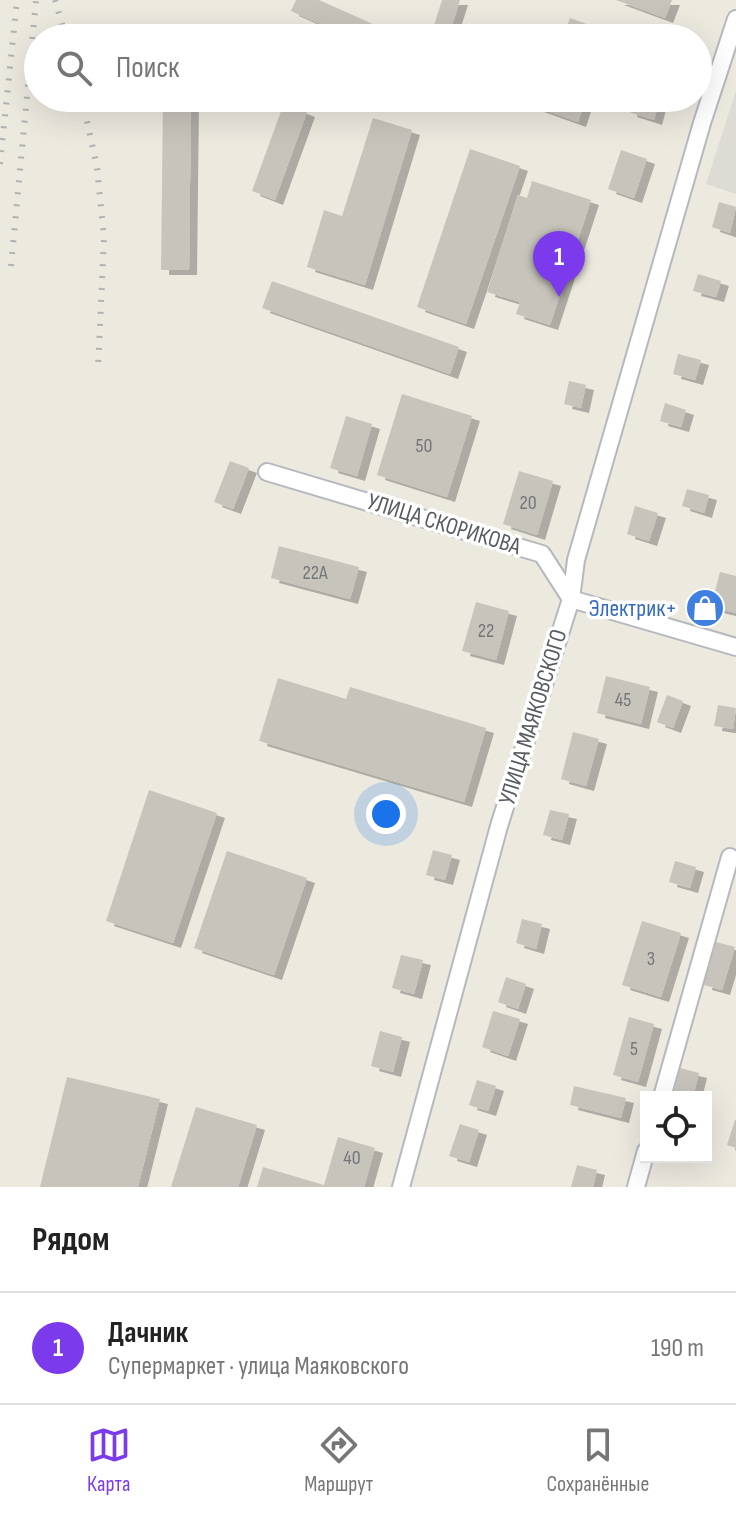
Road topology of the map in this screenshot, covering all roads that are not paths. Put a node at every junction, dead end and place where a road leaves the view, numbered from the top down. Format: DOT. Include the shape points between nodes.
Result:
graph roads {
  1 [pos="736,19"];
  2 [pos="712,92"];
  3 [pos="706,112"];
  4 [pos="267,472"];
  5 [pos="571,599"];
  6 [pos="736,647"];
  7 [pos="730,857"];
  8 [pos="664,1091"];
  9 [pos="643,1163"];
  10 [pos="401,1187"];
  11 [pos="636,1187"];
  1 -- 2 [label="street, УЛИЦА МАЯКОВСКОГО"];
  3 -- 5 [label="street, УЛИЦА МАЯКОВСКОГО" via="576,560"];
  4 -- 5 [label="street, УЛИЦА СКОРИКОВА" via="542,554"];
  5 -- 6 [label="street"];
  5 -- 10 [label="street, УЛИЦА МАЯКОВСКОГО" via="499,826"];
  7 -- 8 [label="street"];
  9 -- 11 [label="street"];
}
